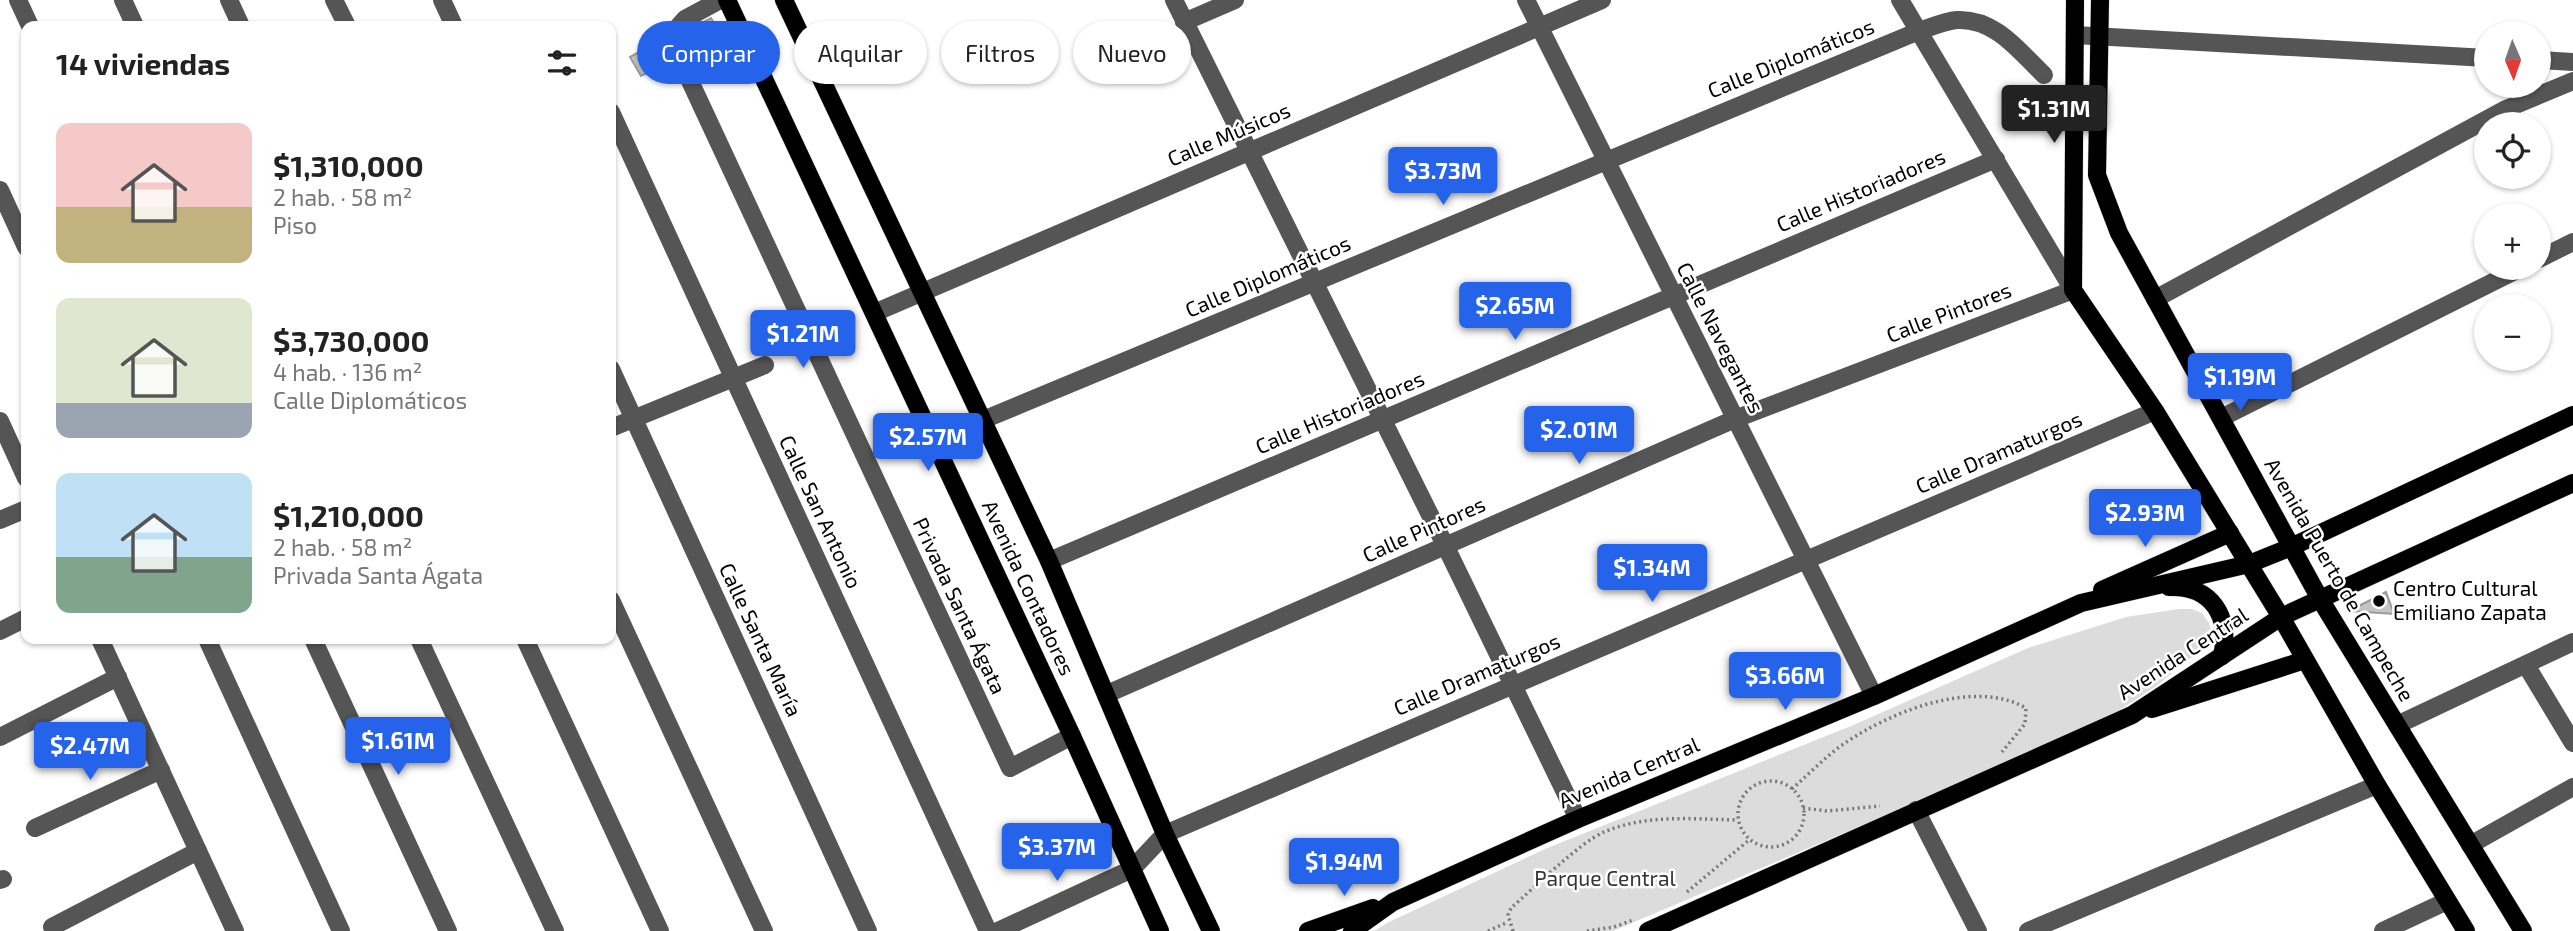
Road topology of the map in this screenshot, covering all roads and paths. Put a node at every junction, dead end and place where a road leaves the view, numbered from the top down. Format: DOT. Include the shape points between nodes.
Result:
graph roads {
  1 [pos="18,0"];
  2 [pos="123,0"];
  3 [pos="229,0"];
  4 [pos="334,0"];
  5 [pos="442,0"];
  6 [pos="720,0"];
  7 [pos="727,0"];
  8 [pos="784,0"];
  9 [pos="1174,0"];
  10 [pos="1235,0"];
  11 [pos="1526,0"];
  12 [pos="1602,0"];
  13 [pos="1900,0"];
  14 [pos="2075,0"];
  15 [pos="2100,0"];
  16 [pos="28,21"];
  17 [pos="133,21"];
  18 [pos="239,21"];
  19 [pos="344,21"];
  20 [pos="452,21"];
  21 [pos="1184,21"];
  22 [pos="1186,21"];
  23 [pos="1539,27"];
  24 [pos="1919,31"];
  25 [pos="2075,35"];
  26 [pos="1191,36"];
  27 [pos="2099,36"];
  28 [pos="2474,57"];
  29 [pos="2552,61"];
  30 [pos="2573,62"];
  31 [pos="2044,75"];
  32 [pos="2573,81"];
  33 [pos="616,123"];
  34 [pos="1249,152"];
  35 [pos="1996,159"];
  36 [pos="1605,160"];
  37 [pos="0,190"];
  38 [pos="21,236"];
  39 [pos="2573,242"];
  40 [pos="2551,252"];
  41 [pos="2497,280"];
  42 [pos="1314,282"];
  43 [pos="2073,290"];
  44 [pos="923,291"];
  45 [pos="1673,295"];
  46 [pos="2155,299"];
  47 [pos="874,313"];
  48 [pos="765,365"];
  49 [pos="733,378"];
  50 [pos="616,380"];
  51 [pos="2155,411"];
  52 [pos="2573,415"];
  53 [pos="634,418"];
  54 [pos="2221,418"];
  55 [pos="1382,419"];
  56 [pos="1735,419"];
  57 [pos="983,420"];
  58 [pos="0,421"];
  59 [pos="616,426"];
  60 [pos="21,467"];
  61 [pos="2573,483"];
  62 [pos="21,511"];
  63 [pos="0,520"];
  64 [pos="2230,533"];
  65 [pos="1445,545"];
  66 [pos="2291,547"];
  67 [pos="1806,559"];
  68 [pos="1049,561"];
  69 [pos="2249,564"];
  70 [pos="2145,588"];
  71 [pos="2320,599"];
  72 [pos="2081,603"];
  73 [pos="616,611"];
  74 [pos="2281,617"];
  75 [pos="21,620"];
  76 [pos="0,631"];
  77 [pos="2573,642"];
  78 [pos="102,644"];
  79 [pos="209,644"];
  80 [pos="315,644"];
  81 [pos="421,644"];
  82 [pos="527,644"];
  83 [pos="2222,656"];
  84 [pos="2305,660"];
  85 [pos="2526,665"];
  86 [pos="118,677"];
  87 [pos="1512,684"];
  88 [pos="1107,694"];
  89 [pos="1874,696"];
  90 [pos="2132,715"];
  91 [pos="2397,724"];
  92 [pos="1072,736"];
  93 [pos="0,737"];
  94 [pos="2573,743"];
  95 [pos="1994,757"];
  96 [pos="160,770"];
  97 [pos="2377,785"];
  98 [pos="2573,787"];
  99 [pos="1791,789"];
  100 [pos="1883,805"];
  101 [pos="1803,808"];
  102 [pos="1916,810"];
  103 [pos="1578,820"];
  104 [pos="1738,820"];
  105 [pos="35,828"];
  106 [pos="1165,834"];
  107 [pos="1749,840"];
  108 [pos="2470,845"];
  109 [pos="198,850"];
  110 [pos="1132,869"];
  111 [pos="1679,897"];
  112 [pos="2448,901"];
  113 [pos="1393,902"];
  114 [pos="1508,922"];
  115 [pos="1645,924"];
  116 [pos="52,927"];
  117 [pos="234,931"];
  118 [pos="341,931"];
  119 [pos="448,931"];
  120 [pos="555,931"];
  121 [pos="660,931"];
  122 [pos="764,931"];
  123 [pos="868,931"];
  124 [pos="988,931"];
  125 [pos="998,931"];
  126 [pos="1160,931"];
  127 [pos="1211,931"];
  128 [pos="1308,931"];
  129 [pos="1352,931"];
  130 [pos="1488,931"];
  131 [pos="1513,931"];
  132 [pos="1587,931"];
  133 [pos="1979,931"];
  134 [pos="2028,931"];
  135 [pos="2383,931"];
  136 [pos="2466,931"];
  137 [pos="2523,931"];
  1 -- 16 [label="street"];
  2 -- 17 [label="street"];
  3 -- 18 [label="street"];
  4 -- 19 [label="street"];
  5 -- 20 [label="street"];
  6 -- 92 [label="street, Privada Santa Ágata" via="685,19 673,34 676,51 1010,768"];
  7 -- 47 [label="main road, Avenida Contadores"];
  8 -- 44 [label="main road, Avenida Contadores"];
  9 -- 21 [label="street"];
  10 -- 22 [label="street"];
  11 -- 23 [label="street, Calle Navegantes"];
  12 -- 23 [label="street, Calle Músicos"];
  13 -- 24 [label="street"];
  14 -- 25 [label="main road"];
  15 -- 27 [label="main road, Avenida Puerto de Campeche"];
  23 -- 34 [label="street, Calle Músicos"];
  23 -- 36 [label="street, Calle Navegantes"];
  24 -- 31 [label="street, Calle Diplomáticos" via="1955,20 1978,22 2004,35"];
  24 -- 35 [label="street"];
  24 -- 36 [label="street, Calle Diplomáticos"];
  25 -- 27 [label="street"];
  25 -- 43 [label="main road"];
  26 -- 34 [label="street"];
  27 -- 28 [label="street"];
  27 -- 46 [label="main road, Avenida Puerto de Campeche" via="2096,174 2119,233"];
  29 -- 30 [label="street"];
  32 -- 46 [label="street" via="2506,110"];
  33 -- 49 [label="street, Calle San Antonio"];
  34 -- 42 [label="street"];
  34 -- 44 [label="street, Calle Músicos"];
  35 -- 43 [label="street"];
  35 -- 45 [label="street, Calle Historiadores"];
  36 -- 42 [label="street, Calle Diplomáticos"];
  36 -- 45 [label="street, Calle Navegantes"];
  37 -- 38 [label="street"];
  39 -- 40 [label="street"];
  41 -- 54 [label="street"];
  42 -- 55 [label="street"];
  42 -- 57 [label="street, Calle Diplomáticos"];
  43 -- 51 [label="main road"];
  43 -- 56 [label="street, Calle Pintores"];
  44 -- 47 [label="street, Calle Músicos"];
  44 -- 57 [label="main road, Avenida Contadores"];
  45 -- 55 [label="street, Calle Historiadores"];
  45 -- 56 [label="street, Calle Navegantes"];
  46 -- 54 [label="main road, Avenida Puerto de Campeche"];
  47 -- 92 [label="main road, Avenida Contadores"];
  48 -- 49 [label="street"];
  49 -- 53 [label="street"];
  49 -- 124 [label="street, Calle San Antonio"];
  50 -- 53 [label="street, Calle Santa María"];
  51 -- 64 [label="main road"];
  51 -- 67 [label="street, Calle Dramaturgos"];
  52 -- 66 [label="main road, Avenida Central"];
  53 -- 59 [label="street"];
  53 -- 123 [label="street, Calle Santa María"];
  54 -- 66 [label="main road, Avenida Puerto de Campeche"];
  55 -- 65 [label="street"];
  55 -- 68 [label="street, Calle Historiadores"];
  56 -- 65 [label="street, Calle Pintores"];
  56 -- 67 [label="street, Calle Navegantes"];
  57 -- 68 [label="main road, Avenida Contadores"];
  58 -- 60 [label="street"];
  61 -- 71 [label="main road, Avenida Central"];
  62 -- 63 [label="street"];
  64 -- 69 [label="main road"];
  64 -- 72 [label="main road"];
  65 -- 87 [label="street"];
  65 -- 88 [label="street, Calle Pintores"];
  66 -- 69 [label="main road, Avenida Central"];
  66 -- 71 [label="main road, Avenida Puerto de Campeche"];
  67 -- 87 [label="street, Calle Dramaturgos"];
  67 -- 89 [label="street, Calle Navegantes"];
  68 -- 88 [label="main road, Avenida Contadores"];
  69 -- 70 [label="main road, Avenida Central"];
  69 -- 74 [label="main road"];
  70 -- 72 [label="main road, Avenida Central"];
  70 -- 83 [label="main road" via="2174,586 2206,596 2224,623"];
  71 -- 74 [label="main road, Avenida Central"];
  71 -- 91 [label="main road, Avenida Puerto de Campeche"];
  72 -- 89 [label="main road, Avenida Central"];
  73 -- 122 [label="street"];
  74 -- 83 [label="main road, Avenida Central"];
  74 -- 84 [label="main road"];
  75 -- 76 [label="street"];
  77 -- 85 [label="street"];
  78 -- 86 [label="street"];
  79 -- 118 [label="street"];
  80 -- 119 [label="street"];
  81 -- 120 [label="street"];
  82 -- 121 [label="street"];
  83 -- 90 [label="main road, Avenida Central"];
  84 -- 90 [label="main road"];
  84 -- 97 [label="main road"];
  85 -- 91 [label="street"];
  85 -- 94 [label="street"];
  86 -- 93 [label="street"];
  86 -- 96 [label="street"];
  87 -- 103 [label="street"];
  87 -- 106 [label="street, Calle Dramaturgos"];
  88 -- 106 [label="main road, Avenida Contadores"];
  89 -- 103 [label="main road, Avenida Central"];
  90 -- 102 [label="main road, Avenida Central"];
  91 -- 108 [label="main road, Avenida Puerto de Campeche"];
  92 -- 110 [label="main road, Avenida Contadores"];
  95 -- 99 [label="path" via="2025,724 2026,708 2012,700 1964,697 1917,707 1878,723 1842,745"];
  96 -- 105 [label="street"];
  96 -- 109 [label="street"];
  97 -- 112 [label="main road"];
  97 -- 134 [label="street"];
  98 -- 108 [label="street"];
  99 -- 101 [label="path"];
  99 -- 104 [label="path" via="1782,783 1759,784 1742,798"];
  100 -- 101 [label="path" via="1827,811"];
  101 -- 107 [label="path" via="1799,830 1782,845 1771,847"];
  102 -- 115 [label="main road, Avenida Central"];
  102 -- 133 [label="street"];
  103 -- 113 [label="main road, Avenida Central"];
  104 -- 107 [label="path"];
  104 -- 114 [label="path" via="1664,819 1602,833 1511,908"];
  106 -- 110 [label="street"];
  106 -- 127 [label="main road, Avenida Contadores"];
  107 -- 111 [label="path"];
  108 -- 137 [label="main road, Avenida Puerto de Campeche"];
  109 -- 116 [label="street"];
  109 -- 117 [label="street"];
  110 -- 125 [label="street"];
  110 -- 126 [label="main road, Avenida Contadores"];
  112 -- 135 [label="street"];
  112 -- 136 [label="main road"];
  113 -- 128 [label="main road"];
  113 -- 129 [label="main road, Avenida Central"];
  114 -- 130 [label="path"];
  114 -- 131 [label="path"];
  115 -- 132 [label="path"];
}
